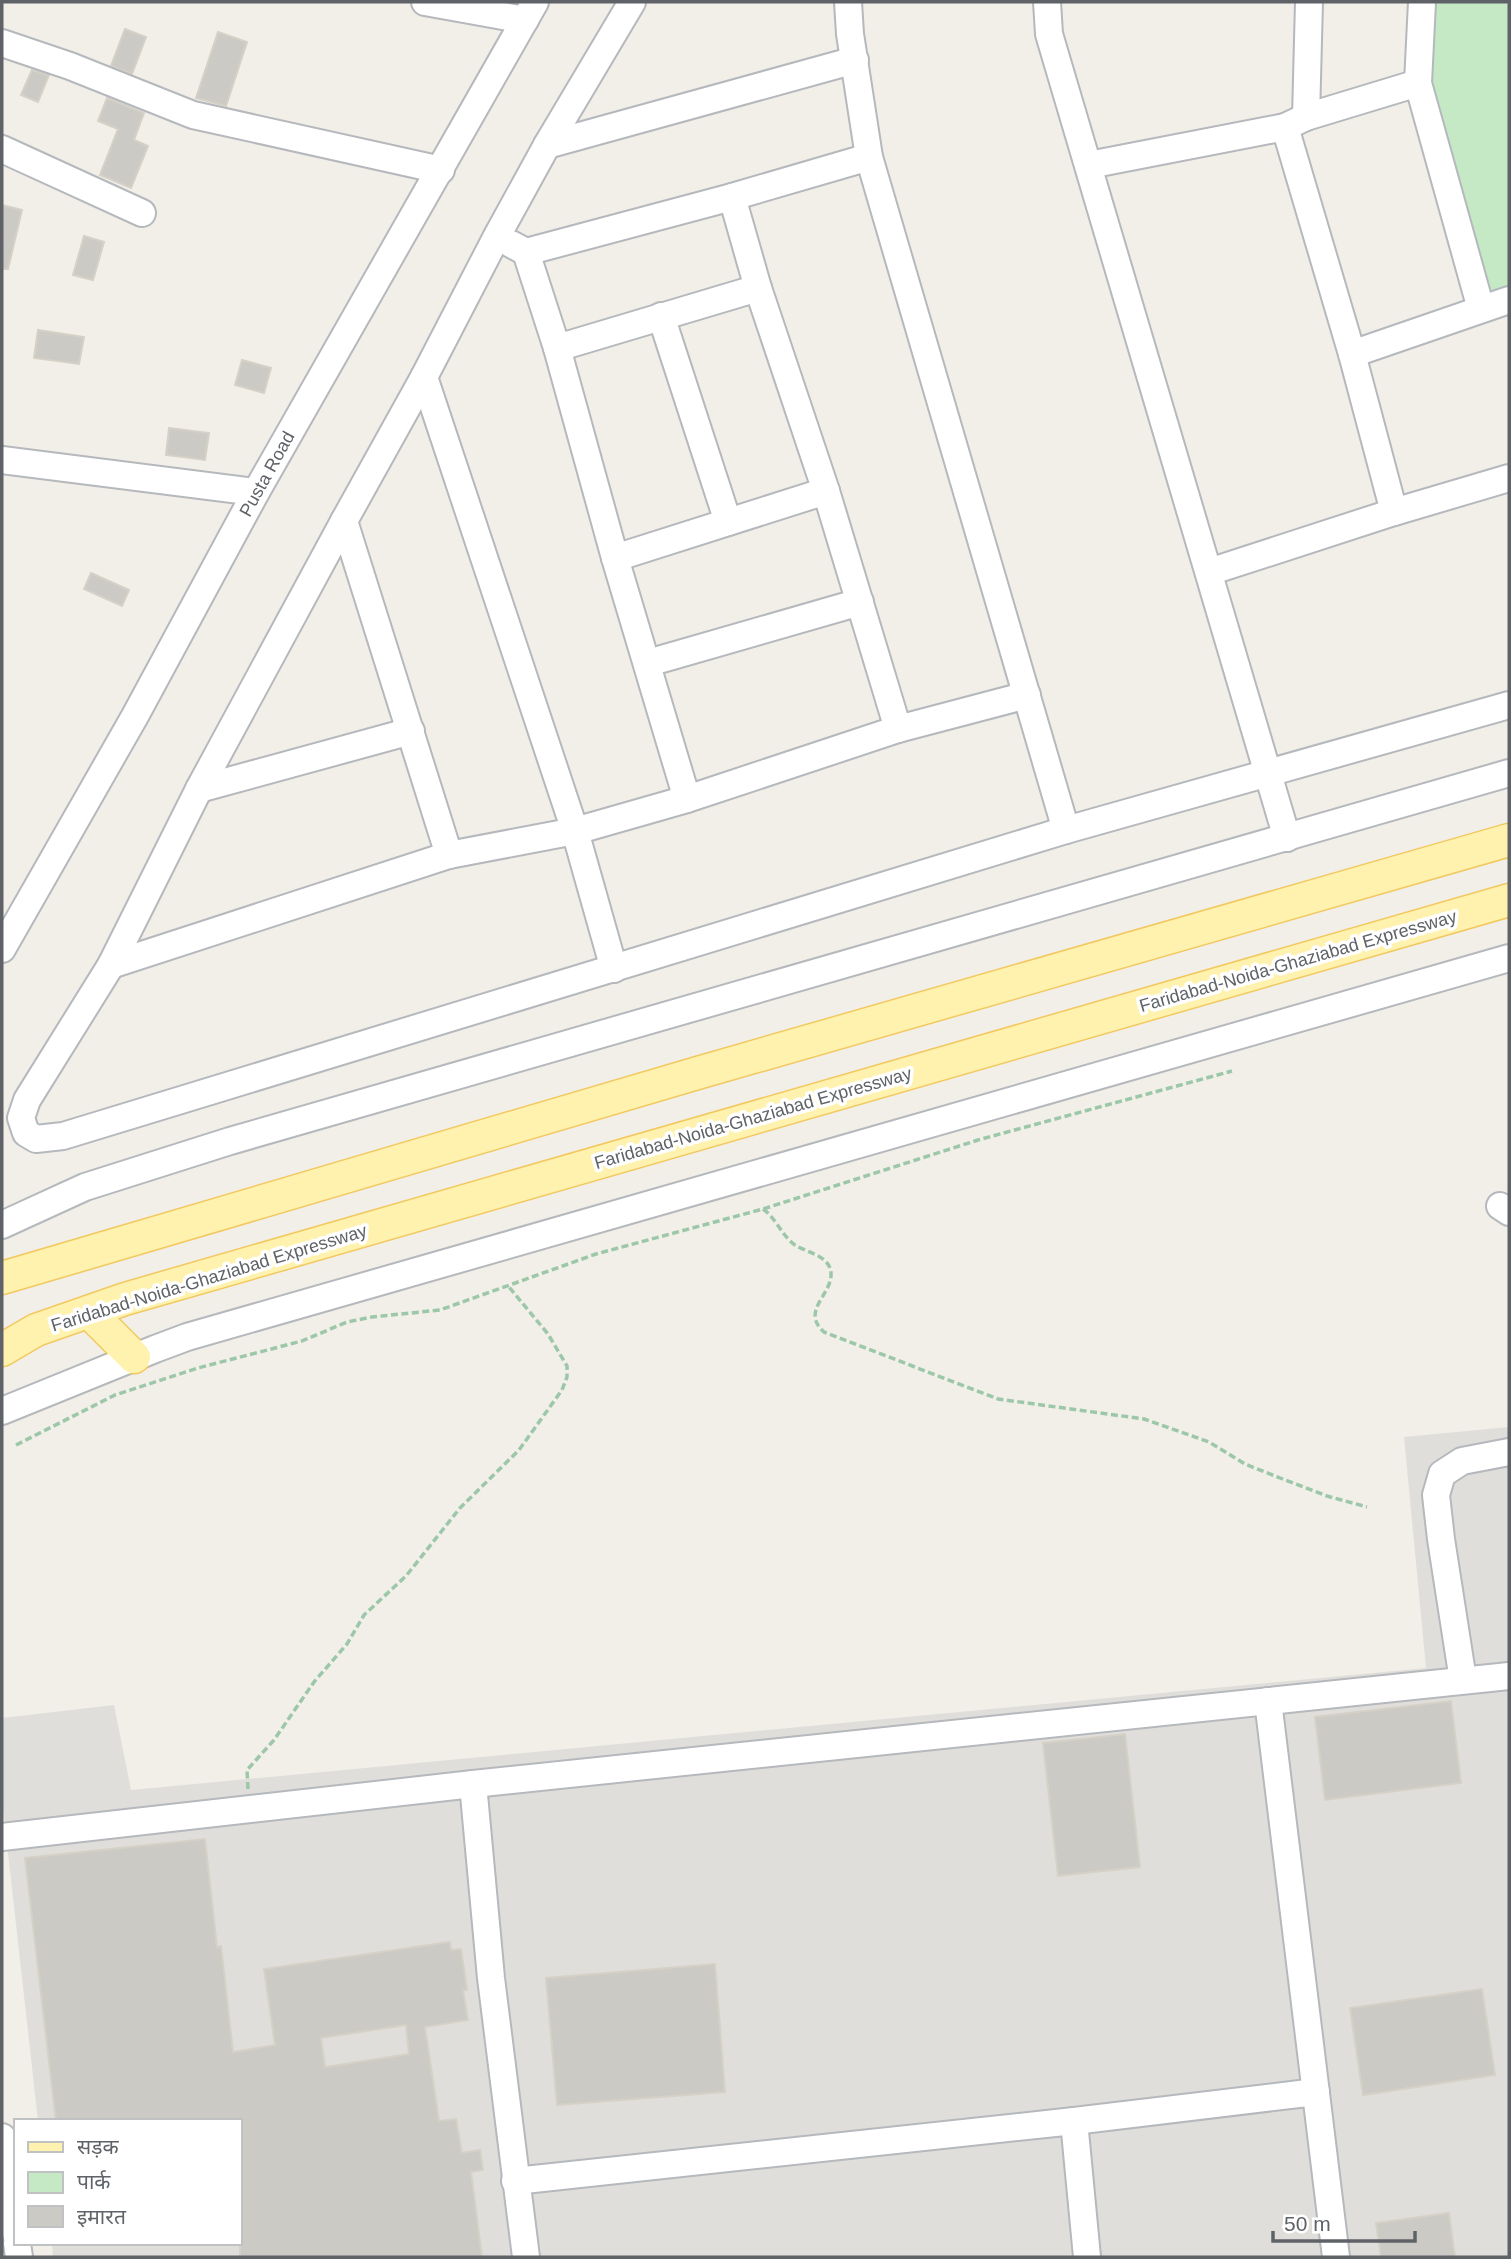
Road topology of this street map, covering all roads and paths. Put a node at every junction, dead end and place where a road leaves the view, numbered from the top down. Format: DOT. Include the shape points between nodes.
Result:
graph roads {
  1 [pos="425,2"];
  2 [pos="632,2"];
  3 [pos="848,2"];
  4 [pos="1047,2"];
  5 [pos="1309,2"];
  6 [pos="1422,2"];
  7 [pos="530,11"];
  8 [pos="2,43"];
  9 [pos="855,60"];
  10 [pos="1418,83"];
  11 [pos="1296,122"];
  12 [pos="547,145"];
  13 [pos="2,149"];
  14 [pos="869,157"];
  15 [pos="1089,165"];
  16 [pos="441,170"];
  17 [pos="732,197"];
  18 [pos="142,213"];
  19 [pos="497,236"];
  20 [pos="526,252"];
  21 [pos="758,288"];
  22 [pos="1509,300"];
  23 [pos="1481,309"];
  24 [pos="661,316"];
  25 [pos="557,348"];
  26 [pos="1352,354"];
  27 [pos="424,377"];
  28 [pos="2,460"];
  29 [pos="1509,478"];
  30 [pos="826,491"];
  31 [pos="256,492"];
  32 [pos="1394,512"];
  33 [pos="344,521"];
  34 [pos="728,522"];
  35 [pos="615,558"];
  36 [pos="1209,572"];
  37 [pos="860,602"];
  38 [pos="648,663"];
  39 [pos="1027,695"];
  40 [pos="1509,705"];
  41 [pos="898,729"];
  42 [pos="411,731"];
  43 [pos="1509,773"];
  44 [pos="1269,774"];
  45 [pos="199,789"];
  46 [pos="687,799"];
  47 [pos="1066,830"];
  48 [pos="575,831"];
  49 [pos="1287,838"];
  50 [pos="1509,840"];
  51 [pos="449,855"];
  52 [pos="1509,900"];
  53 [pos="4,940"];
  54 [pos="1509,958"];
  55 [pos="111,965"];
  56 [pos="614,969"];
  57 [pos="1232,1071"];
  58 [pos="763,1209"];
  59 [pos="2,1225"];
  60 [pos="2,1278"];
  61 [pos="509,1287"];
  62 [pos="89,1312"];
  63 [pos="2,1350"];
  64 [pos="134,1357"];
  65 [pos="2,1411"];
  66 [pos="16,1445"];
  67 [pos="1509,1452"];
  68 [pos="1367,1507"];
  69 [pos="1509,1676"];
  70 [pos="1463,1680"];
  71 [pos="1268,1701"];
  72 [pos="473,1784"];
  73 [pos="249,1808"];
  74 [pos="2,1837"];
  75 [pos="1316,2092"];
  76 [pos="1074,2121"];
  77 [pos="2,2137"];
  78 [pos="515,2181"];
  79 [pos="14,2220"];
  80 [pos="526,2257"];
  81 [pos="1087,2257"];
  82 [pos="1336,2257"];
  1 -- 7 [label="street"];
  2 -- 12 [label="street"];
  3 -- 9 [label="street"];
  4 -- 15 [label="street" via="1049,34"];
  5 -- 11 [label="street"];
  6 -- 10 [label="street"];
  7 -- 16 [label="street, Pusta Road"];
  8 -- 16 [label="street" via="193,115"];
  9 -- 12 [label="street"];
  9 -- 14 [label="street"];
  10 -- 11 [label="street"];
  10 -- 23 [label="street"];
  11 -- 15 [label="street"];
  11 -- 26 [label="street"];
  12 -- 19 [label="street"];
  13 -- 18 [label="street"];
  14 -- 17 [label="street"];
  14 -- 39 [label="street"];
  15 -- 36 [label="street"];
  16 -- 31 [label="street, Pusta Road"];
  17 -- 20 [label="street"];
  17 -- 21 [label="street"];
  19 -- 20 [label="street"];
  19 -- 27 [label="street"];
  20 -- 25 [label="street"];
  21 -- 24 [label="street"];
  21 -- 30 [label="street"];
  22 -- 23 [label="street"];
  23 -- 26 [label="street"];
  24 -- 25 [label="street"];
  24 -- 34 [label="street"];
  25 -- 35 [label="street"];
  26 -- 32 [label="street"];
  27 -- 33 [label="street"];
  27 -- 48 [label="street"];
  28 -- 31 [label="street"];
  29 -- 32 [label="street"];
  30 -- 34 [label="street"];
  30 -- 37 [label="street"];
  31 -- 53 [label="street, Pusta Road" via="135,716"];
  32 -- 36 [label="street"];
  33 -- 42 [label="street"];
  33 -- 45 [label="street"];
  34 -- 35 [label="street"];
  35 -- 38 [label="street"];
  36 -- 44 [label="street"];
  37 -- 38 [label="street"];
  37 -- 41 [label="street"];
  38 -- 46 [label="street"];
  39 -- 41 [label="street"];
  39 -- 47 [label="street"];
  40 -- 44 [label="street"];
  41 -- 46 [label="street"];
  42 -- 45 [label="street"];
  42 -- 51 [label="street"];
  43 -- 49 [label="street"];
  44 -- 47 [label="street"];
  44 -- 49 [label="street"];
  45 -- 55 [label="street"];
  46 -- 48 [label="street"];
  47 -- 56 [label="street"];
  48 -- 51 [label="street"];
  48 -- 56 [label="street"];
  49 -- 59 [label="street" via="230,1141 85,1187"];
  50 -- 60 [label="main road"];
  51 -- 55 [label="street"];
  52 -- 62 [label="main road, Faridabad-Noida-Ghaziabad Expressway"];
  54 -- 64 [label="street"];
  55 -- 56 [label="street" via="27,1100 21,1118 26,1133 36,1139 63,1136"];
  57 -- 58 [label="path" via="978,1140"];
  58 -- 61 [label="path" via="596,1254"];
  58 -- 68 [label="path" via="792,1243 830,1267 831,1278 815,1311 816,1323 824,1332 998,1399 1144,1419 1209,1442 1280,1478"];
  61 -- 66 [label="path" via="440,1310 347,1322 302,1341 198,1368 115,1395"];
  61 -- 73 [label="path" via="548,1334 567,1366 562,1390 519,1450 460,1508 406,1576 365,1615 274,1740 253,1761 246,1775"];
  62 -- 63 [label="main road, Faridabad-Noida-Ghaziabad Expressway" via="36,1331"];
  62 -- 64 [label="main road"];
  64 -- 65 [label="street"];
  67 -- 70 [label="street" via="1462,1461 1442,1474 1436,1495"];
  69 -- 70 [label="street"];
  70 -- 71 [label="street"];
  71 -- 72 [label="street"];
  71 -- 75 [label="street"];
  72 -- 73 [label="street"];
  72 -- 78 [label="street"];
  73 -- 74 [label="street"];
  75 -- 76 [label="street"];
  75 -- 82 [label="street"];
  76 -- 78 [label="street"];
  76 -- 81 [label="street"];
  77 -- 79 [label="street"];
  78 -- 80 [label="street"];
}
